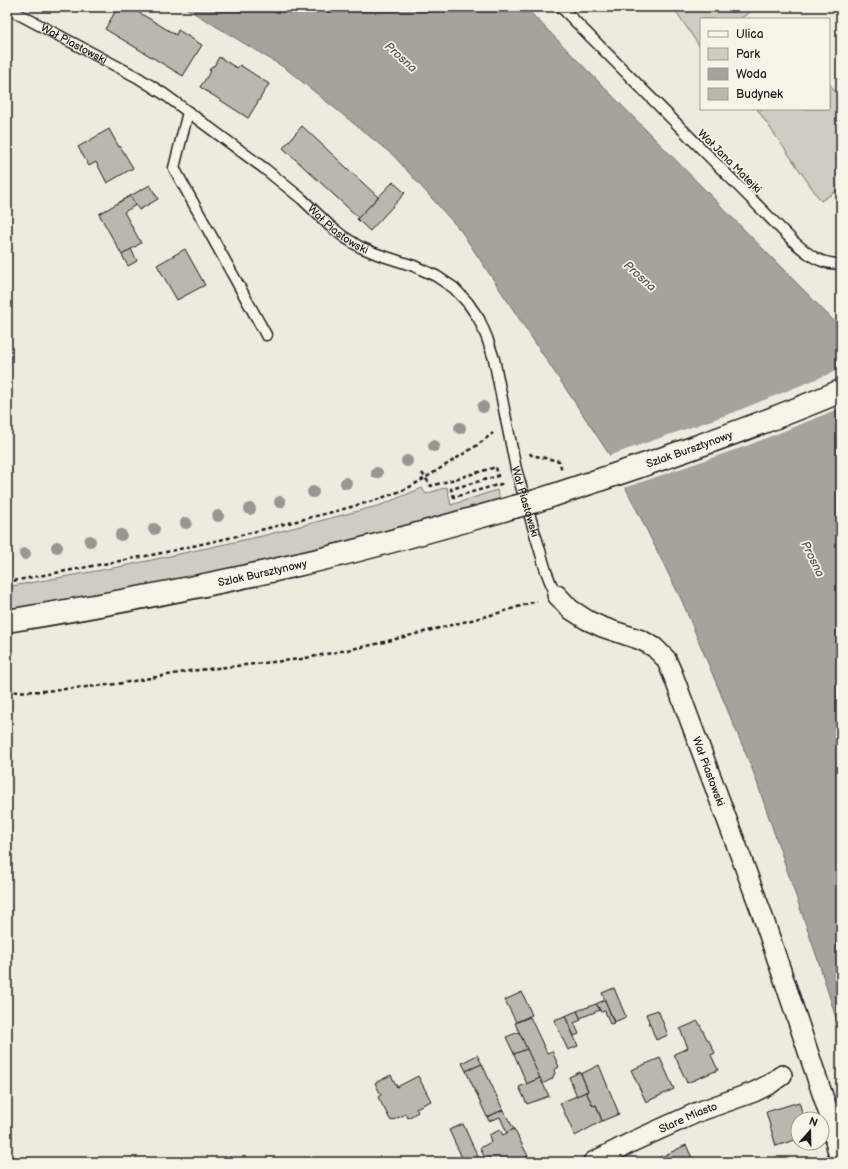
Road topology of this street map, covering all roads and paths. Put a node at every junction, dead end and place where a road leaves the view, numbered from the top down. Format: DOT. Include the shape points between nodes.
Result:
graph roads {
  1 [pos="561,7"];
  2 [pos="7,8"];
  3 [pos="188,112"];
  4 [pos="841,264"];
  5 [pos="266,335"];
  6 [pos="841,391"];
  7 [pos="506,423"];
  8 [pos="529,450"];
  9 [pos="422,473"];
  10 [pos="563,474"];
  11 [pos="425,478"];
  12 [pos="508,500"];
  13 [pos="7,582"];
  14 [pos="557,595"];
  15 [pos="7,621"];
  16 [pos="7,692"];
  17 [pos="782,1075"];
  18 [pos="593,1162"];
  19 [pos="840,1162"];
  1 -- 4 [label="lane, Wał Jana Matejki" via="793,241 809,255 821,261"];
  2 -- 3 [label="lane, Wał Piastowski" via="136,77"];
  3 -- 5 [label="lane" via="174,168"];
  3 -- 7 [label="lane, Wał Piastowski" via="265,169 344,237 365,249 436,276 454,288 479,319 487,338 494,360"];
  6 -- 12 [label="main road, Szlak Bursztynowy, bridge" via="750,427 585,485 536,501"];
  7 -- 11 [label="path" via="476,446"];
  7 -- 14 [label="lane, Wał Piastowski" via="516,469 546,571"];
  8 -- 10 [label="path" via="531,455 559,461"];
  9 -- 11 [label="path"];
  11 -- 12 [label="path" via="431,486 496,468 498,476 451,489 454,497 501,484"];
  11 -- 13 [label="path" via="406,489 376,500 233,537"];
  12 -- 15 [label="main road, Szlak Bursztynowy" via="393,541 302,564 93,607"];
  14 -- 16 [label="path" via="495,614 372,645 309,657 190,671 117,684"];
  14 -- 19 [label="street, Wał Piastowski" via="570,609 587,620 641,640 654,647 666,659 761,911 829,1114"];
  17 -- 18 [label="street, Stare Miasto" via="754,1092 698,1112"];
}
